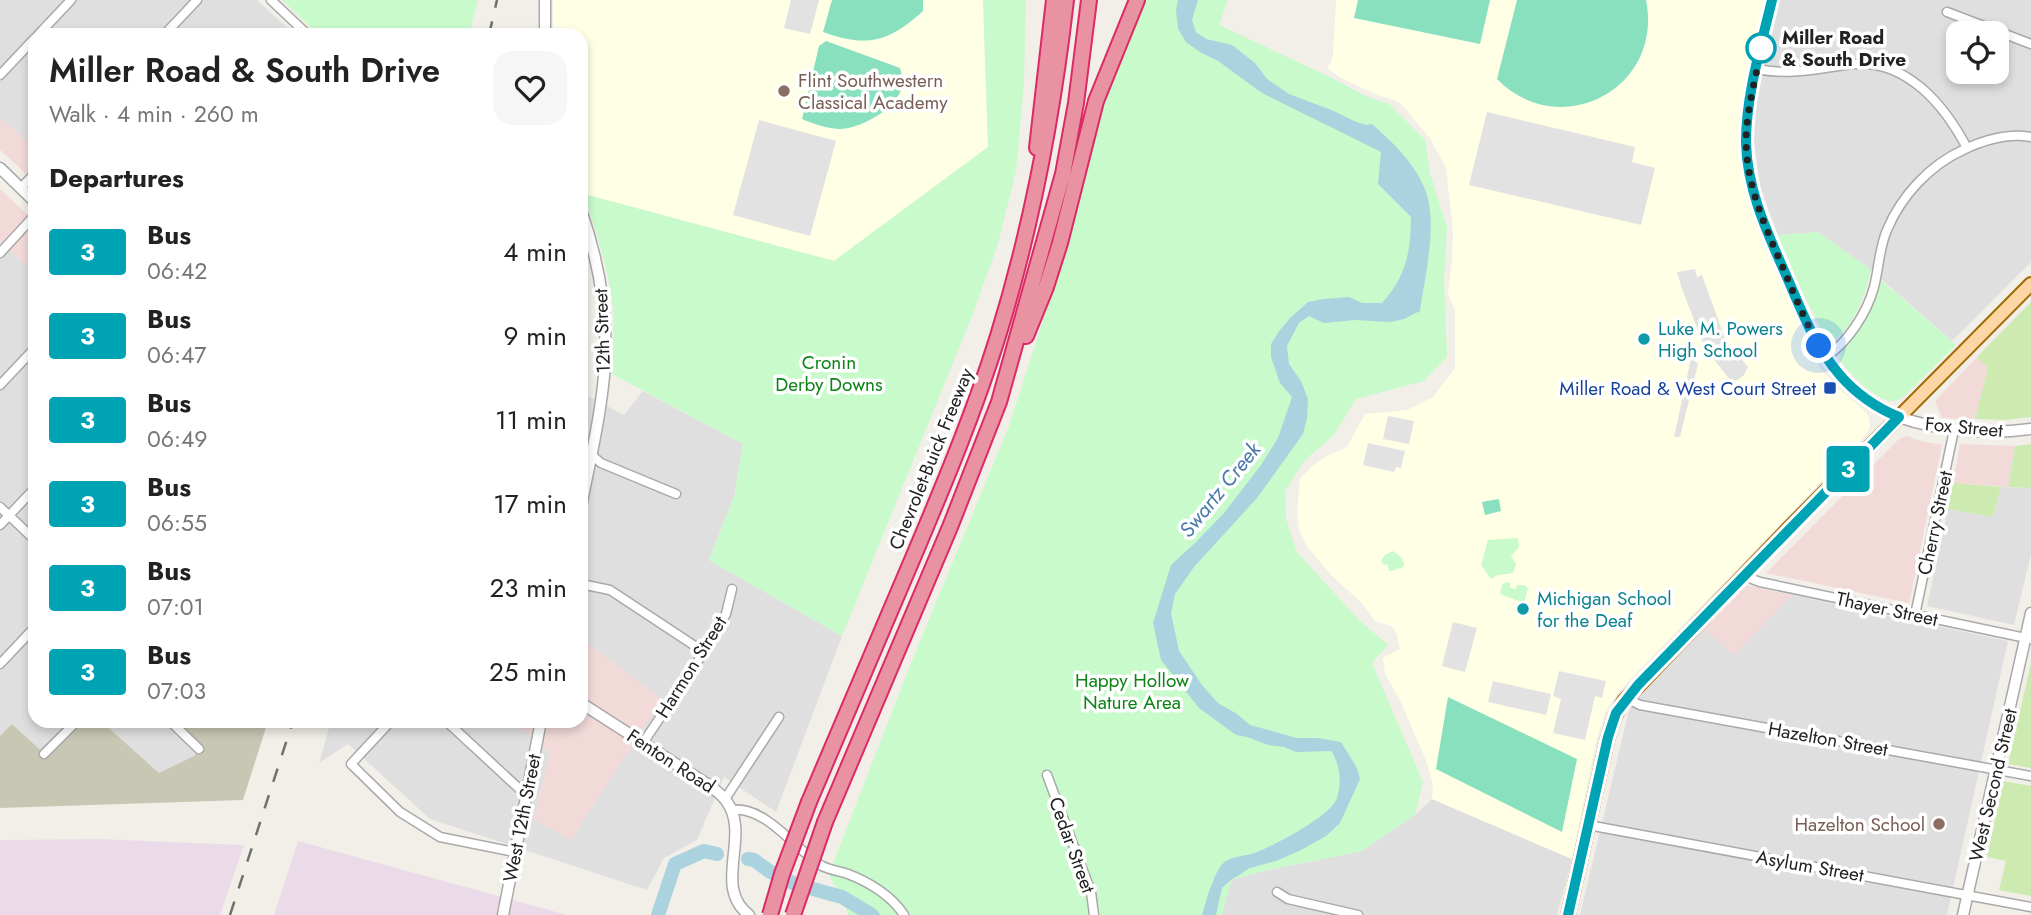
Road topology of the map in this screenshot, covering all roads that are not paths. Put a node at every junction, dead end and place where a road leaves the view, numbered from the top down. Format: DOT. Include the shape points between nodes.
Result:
graph roads {
  1 [pos="71,0"];
  2 [pos="197,0"];
  3 [pos="271,0"];
  4 [pos="545,0"];
  5 [pos="1054,0"];
  6 [pos="1066,0"];
  7 [pos="1089,0"];
  8 [pos="1137,0"];
  9 [pos="1772,0"];
  10 [pos="1947,12"];
  11 [pos="300,27"];
  12 [pos="44,28"];
  13 [pos="171,28"];
  14 [pos="545,28"];
  15 [pos="2031,44"];
  16 [pos="28,45"];
  17 [pos="1757,69"];
  18 [pos="0,75"];
  19 [pos="2031,137"];
  20 [pos="1967,148"];
  21 [pos="0,168"];
  22 [pos="28,180"];
  23 [pos="21,188"];
  24 [pos="28,195"];
  25 [pos="28,223"];
  26 [pos="1028,231"];
  27 [pos="588,235"];
  28 [pos="0,253"];
  29 [pos="2031,284"];
  30 [pos="28,355"];
  31 [pos="1826,357"];
  32 [pos="0,385"];
  33 [pos="999,402"];
  34 [pos="1899,417"];
  35 [pos="2031,429"];
  36 [pos="1954,430"];
  37 [pos="588,451"];
  38 [pos="591,453"];
  39 [pos="588,469"];
  40 [pos="676,494"];
  41 [pos="28,496"];
  42 [pos="0,507"];
  43 [pos="9,516"];
  44 [pos="0,525"];
  45 [pos="28,534"];
  46 [pos="1745,573"];
  47 [pos="588,585"];
  48 [pos="732,589"];
  49 [pos="2031,613"];
  50 [pos="1915,615"];
  51 [pos="28,634"];
  52 [pos="2028,638"];
  53 [pos="704,652"];
  54 [pos="0,663"];
  55 [pos="1626,698"];
  56 [pos="588,708"];
  57 [pos="779,717"];
  58 [pos="70,728"];
  59 [pos="177,728"];
  60 [pos="384,728"];
  61 [pos="454,728"];
  62 [pos="540,728"];
  63 [pos="643,743"];
  64 [pos="198,750"];
  65 [pos="44,754"];
  66 [pos="1996,769"];
  67 [pos="1046,775"];
  68 [pos="2031,776"];
  69 [pos="526,795"];
  70 [pos="725,799"];
  71 [pos="732,810"];
  72 [pos="1588,825"];
  73 [pos="514,852"];
  74 [pos="1276,892"];
  75 [pos="1968,895"];
  76 [pos="2031,907"];
  77 [pos="503,915"];
  78 [pos="749,915"];
  79 [pos="770,915"];
  80 [pos="793,915"];
  81 [pos="904,915"];
  82 [pos="1094,915"];
  83 [pos="1359,915"];
  84 [pos="1568,915"];
  85 [pos="1964,915"];
  1 -- 12 [label="street"];
  2 -- 13 [label="street"];
  3 -- 11 [label="street"];
  4 -- 14 [label="street"];
  5 -- 26 [label="highway"];
  6 -- 26 [label="highway, Chevrolet-Buick Freeway" via="1052,113"];
  7 -- 33 [label="highway, Chevrolet-Buick Freeway" via="1063,174"];
  8 -- 33 [label="highway" via="1093,110 1046,287"];
  9 -- 17 [label="main road"];
  10 -- 15 [label="street"];
  16 -- 18 [label="street"];
  17 -- 20 [label="street" via="1802,72 1861,64 1889,69 1931,95"];
  17 -- 31 [label="main road" via="1746,140 1753,190 1762,221"];
  19 -- 20 [label="street" via="1994,139"];
  20 -- 31 [label="street" via="1932,170 1902,203 1885,236 1867,305 1839,348"];
  21 -- 23 [label="street"];
  22 -- 23 [label="street"];
  23 -- 24 [label="street"];
  25 -- 28 [label="street"];
  26 -- 79 [label="highway, Chevrolet-Buick Freeway, bridge" via="998,337 958,448 809,802"];
  27 -- 38 [label="street, 12th Street" via="605,326 603,381"];
  29 -- 34 [label="main road"];
  30 -- 32 [label="street"];
  31 -- 34 [label="main road" via="1861,395"];
  33 -- 80 [label="highway, Chevrolet-Buick Freeway, bridge" via="825,822"];
  34 -- 36 [label="street, Fox Street"];
  34 -- 46 [label="main road"];
  35 -- 36 [label="street, Fox Street"];
  36 -- 50 [label="street, Cherry Street"];
  37 -- 38 [label="street"];
  38 -- 39 [label="street"];
  38 -- 40 [label="street" via="601,463"];
  41 -- 43 [label="street"];
  42 -- 43 [label="street"];
  43 -- 44 [label="street"];
  43 -- 45 [label="street"];
  46 -- 50 [label="street, Thayer Street" via="1762,582"];
  46 -- 55 [label="main road"];
  47 -- 53 [label="street" via="610,590"];
  48 -- 53 [label="street, Harmon Street" via="726,614"];
  49 -- 52 [label="street, West Second Street"];
  50 -- 52 [label="street, Thayer Street"];
  51 -- 54 [label="street"];
  52 -- 66 [label="street, West Second Street"];
  53 -- 63 [label="street, Harmon Street"];
  55 -- 66 [label="street, Hazelton Street" via="1640,705"];
  55 -- 72 [label="main road" via="1609,732"];
  56 -- 63 [label="street, Fenton Road"];
  57 -- 70 [label="street"];
  58 -- 65 [label="street"];
  59 -- 64 [label="street"];
  60 -- 73 [label="street" via="351,764 400,812 440,837"];
  61 -- 69 [label="street"];
  62 -- 69 [label="street, West 12th Street"];
  63 -- 70 [label="street, Fenton Road"];
  66 -- 68 [label="street, Hazelton Street"];
  66 -- 75 [label="street, West Second Street"];
  67 -- 82 [label="street, Cedar Street" via="1091,892"];
  69 -- 73 [label="street, West 12th Street"];
  70 -- 71 [label="street, Fenton Road"];
  71 -- 78 [label="street, Fenton Road" via="736,829 732,889"];
  71 -- 81 [label="street" via="754,813 822,866 884,893"];
  72 -- 75 [label="street, Asylum Street"];
  72 -- 84 [label="main road"];
  73 -- 77 [label="street, West 12th Street"];
  74 -- 83 [label="street"];
  75 -- 76 [label="street, Asylum Street"];
  75 -- 85 [label="street, West Second Street"];
}
